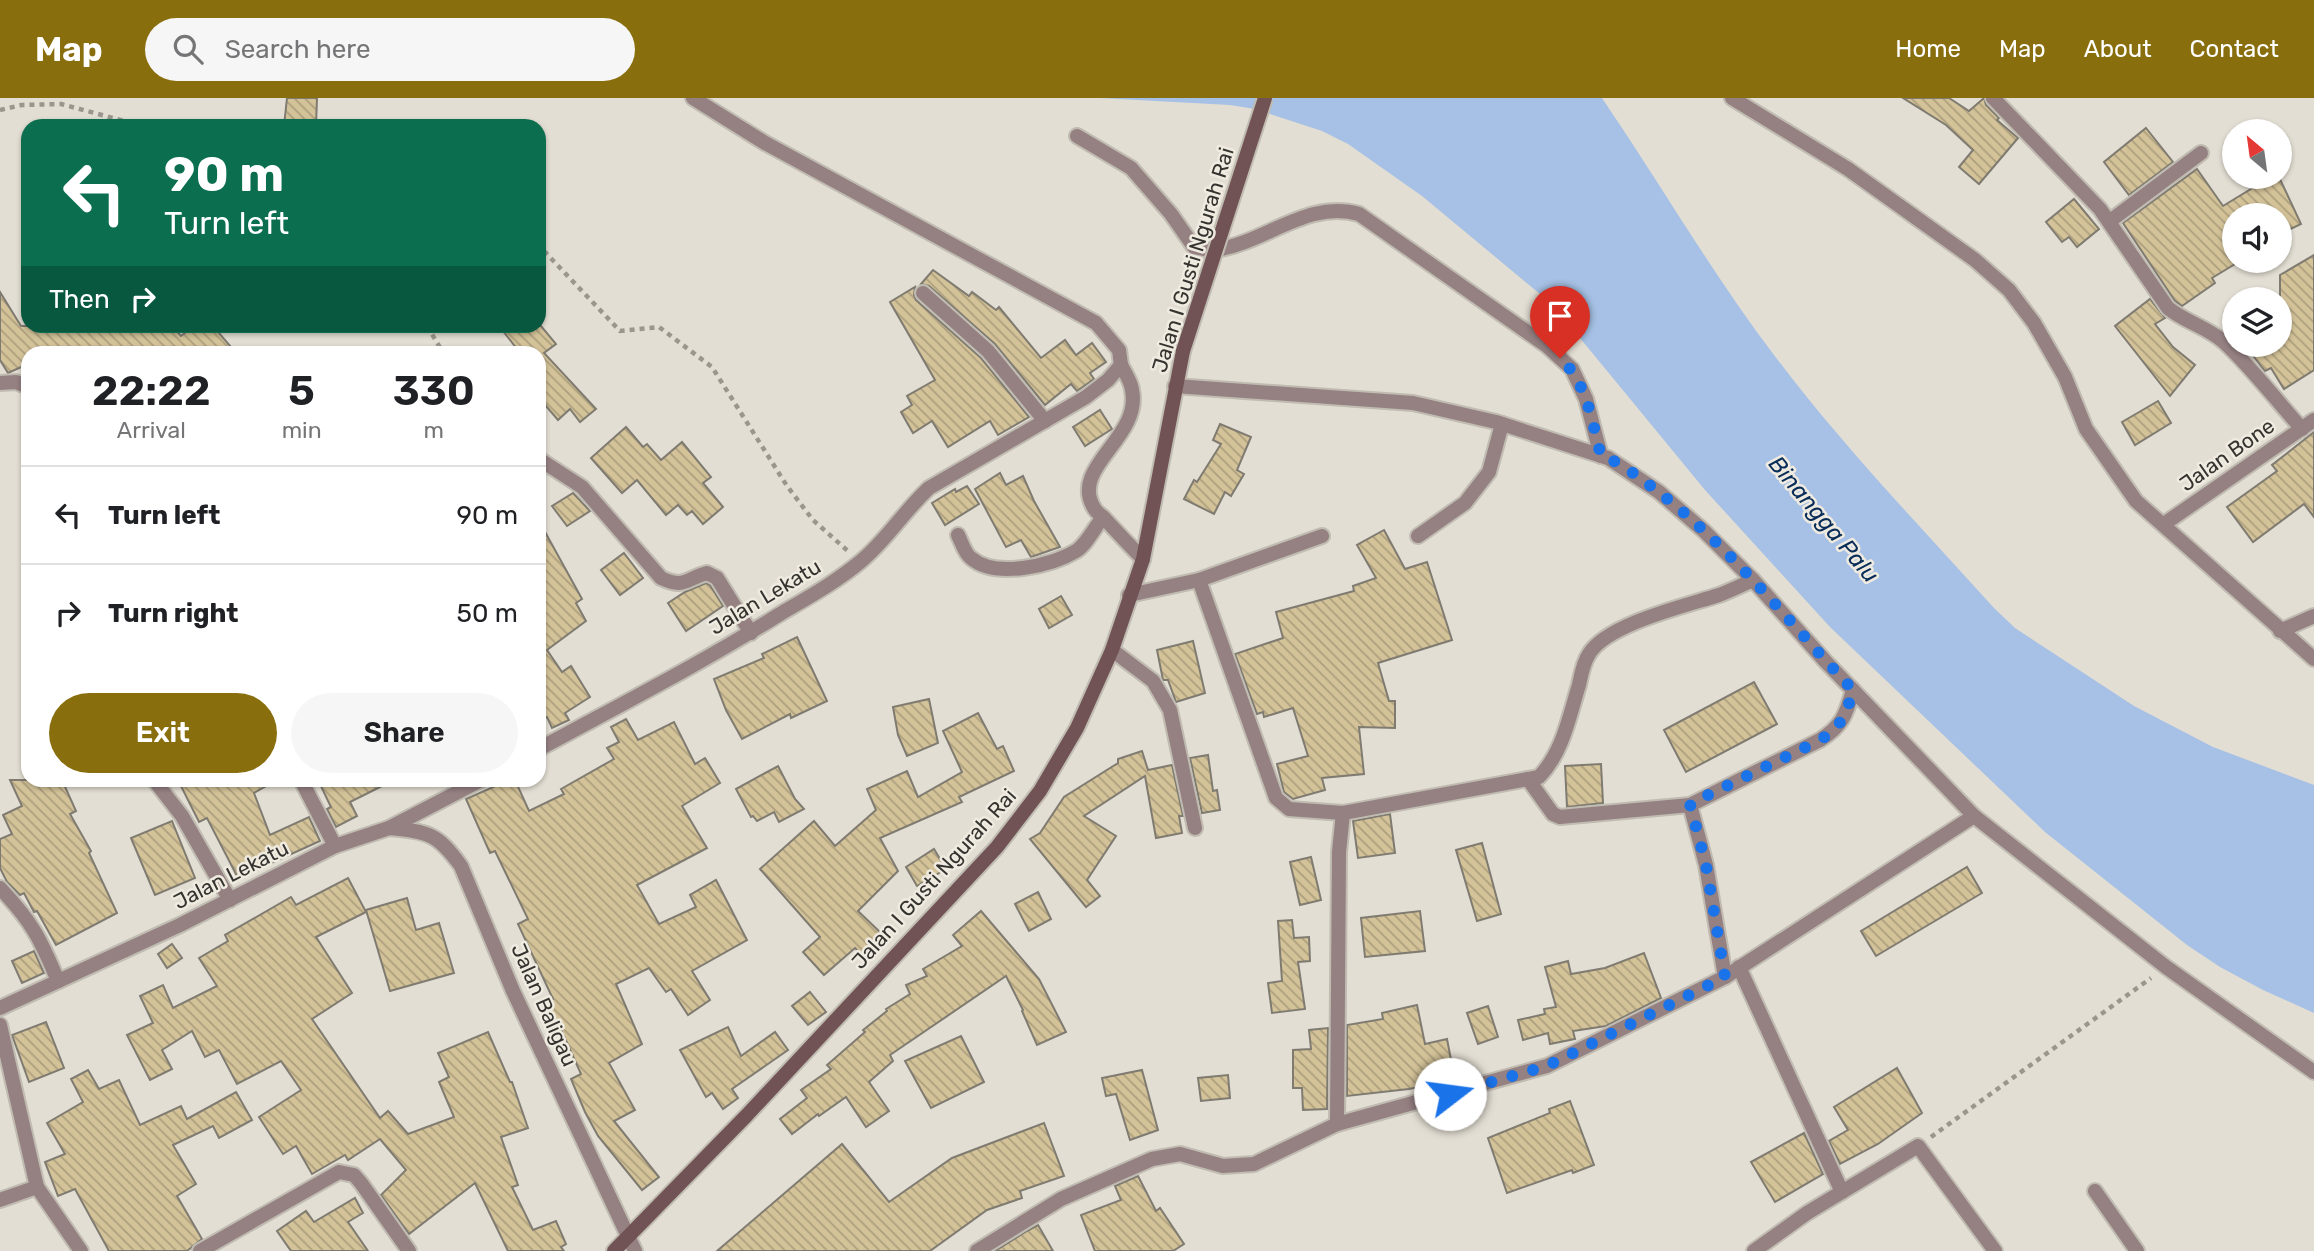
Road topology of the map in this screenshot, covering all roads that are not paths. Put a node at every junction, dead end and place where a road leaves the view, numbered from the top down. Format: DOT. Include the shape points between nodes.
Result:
graph roads {
  1 [pos="693,98"];
  2 [pos="1265,98"];
  3 [pos="1732,98"];
  4 [pos="1993,98"];
  5 [pos="1077,136"];
  6 [pos="2201,153"];
  7 [pos="2110,221"];
  8 [pos="923,293"];
  9 [pos="1121,365"];
  10 [pos="0,383"];
  11 [pos="21,384"];
  12 [pos="1175,386"];
  13 [pos="2314,420"];
  14 [pos="1045,421"];
  15 [pos="1502,424"];
  16 [pos="2302,429"];
  17 [pos="1601,456"];
  18 [pos="546,464"];
  19 [pos="1103,517"];
  20 [pos="2164,524"];
  21 [pos="958,534"];
  22 [pos="1322,536"];
  23 [pos="1418,536"];
  24 [pos="1143,559"];
  25 [pos="1199,580"];
  26 [pos="1753,580"];
  27 [pos="1129,595"];
  28 [pos="2314,616"];
  29 [pos="2280,631"];
  30 [pos="751,633"];
  31 [pos="1112,650"];
  32 [pos="2314,659"];
  33 [pos="1853,690"];
  34 [pos="546,745"];
  35 [pos="1528,779"];
  36 [pos="159,787"];
  37 [pos="304,787"];
  38 [pos="457,787"];
  39 [pos="1690,804"];
  40 [pos="1343,813"];
  41 [pos="1974,816"];
  42 [pos="389,828"];
  43 [pos="1195,828"];
  44 [pos="335,846"];
  45 [pos="0,888"];
  46 [pos="230,900"];
  47 [pos="1739,967"];
  48 [pos="1725,977"];
  49 [pos="58,981"];
  50 [pos="0,1008"];
  51 [pos="0,1025"];
  52 [pos="2314,1072"];
  53 [pos="1337,1124"];
  54 [pos="37,1186"];
  55 [pos="2095,1191"];
  56 [pos="1843,1192"];
  57 [pos="0,1200"];
  58 [pos="631,1244"];
  59 [pos="81,1251"];
  60 [pos="200,1251"];
  61 [pos="409,1251"];
  62 [pos="614,1251"];
  63 [pos="977,1251"];
  64 [pos="1754,1251"];
  65 [pos="1995,1251"];
  66 [pos="2137,1251"];
  1 -- 9 [label="street" via="765,144 1096,323 1119,350"];
  2 -- 12 [label="main road, Jalan I Gusti Ngurah Rai, bridge"];
  3 -- 20 [label="street" via="1860,177 1976,260 2009,290 2034,323 2065,377 2086,429 2117,476 2136,501"];
  4 -- 7 [label="street"];
  5 -- 17 [label="street" via="1131,168 1194,247 1213,251 1324,211 1359,214 1547,346 1572,369 1586,399"];
  6 -- 7 [label="street"];
  7 -- 16 [label="street" via="2168,308 2223,342"];
  8 -- 14 [label="street" via="988,351"];
  9 -- 14 [label="street, Jalan Lekatu" via="1102,386"];
  9 -- 19 [label="street" via="1132,387 1132,413 1089,481 1093,507"];
  10 -- 11 [label="street"];
  12 -- 15 [label="street" via="1413,402"];
  12 -- 24 [label="main road, Jalan I Gusti Ngurah Rai"];
  13 -- 16 [label="street, Jalan Bone"];
  14 -- 30 [label="street, Jalan Lekatu" via="929,488 860,562"];
  15 -- 17 [label="street"];
  15 -- 23 [label="street" via="1489,472 1465,503"];
  16 -- 20 [label="street, Jalan Bone"];
  17 -- 26 [label="street" via="1680,509"];
  18 -- 30 [label="street" via="582,488 661,578 678,584 707,573 717,578"];
  19 -- 21 [label="street" via="1077,550 1014,570 970,558"];
  19 -- 24 [label="street"];
  20 -- 29 [label="street"];
  22 -- 25 [label="street"];
  24 -- 27 [label="main road, Jalan I Gusti Ngurah Rai"];
  25 -- 27 [label="street"];
  25 -- 40 [label="street" via="1276,798 1289,809"];
  26 -- 33 [label="street"];
  26 -- 35 [label="street" via="1646,619 1596,646 1587,658 1551,765 1539,777"];
  27 -- 31 [label="main road, Jalan I Gusti Ngurah Rai"];
  28 -- 29 [label="street"];
  29 -- 32 [label="street"];
  30 -- 34 [label="street, Jalan Lekatu"];
  31 -- 43 [label="street" via="1153,681 1170,710"];
  31 -- 58 [label="main road, Jalan I Gusti Ngurah Rai" via="1071,739 997,847"];
  33 -- 39 [label="street" via="1836,730"];
  33 -- 41 [label="street"];
  35 -- 39 [label="street" via="1560,817"];
  35 -- 40 [label="street"];
  36 -- 46 [label="street" via="182,816"];
  37 -- 44 [label="street"];
  38 -- 42 [label="street, Jalan Lekatu"];
  39 -- 48 [label="street" via="1706,865"];
  40 -- 53 [label="street"];
  41 -- 47 [label="street"];
  41 -- 52 [label="street" via="2166,967"];
  42 -- 44 [label="street, Jalan Lekatu"];
  42 -- 58 [label="street, Jalan Baligau" via="434,836 461,866 513,991"];
  44 -- 46 [label="street, Jalan Lekatu"];
  45 -- 49 [label="street" via="35,929"];
  46 -- 49 [label="street, Jalan Lekatu"];
  47 -- 48 [label="street"];
  47 -- 56 [label="street"];
  48 -- 53 [label="street" via="1547,1066"];
  49 -- 50 [label="street, Jalan Lekatu"];
  51 -- 54 [label="street"];
  53 -- 63 [label="street" via="1254,1164 1223,1166 1180,1154 1152,1159 1061,1199"];
  54 -- 57 [label="street"];
  54 -- 59 [label="street"];
  55 -- 66 [label="street"];
  56 -- 64 [label="street"];
  56 -- 65 [label="street" via="1918,1146"];
  58 -- 62 [label="main road, Jalan I Gusti Ngurah Rai"];
  60 -- 61 [label="street" via="339,1172 354,1175"];
}
